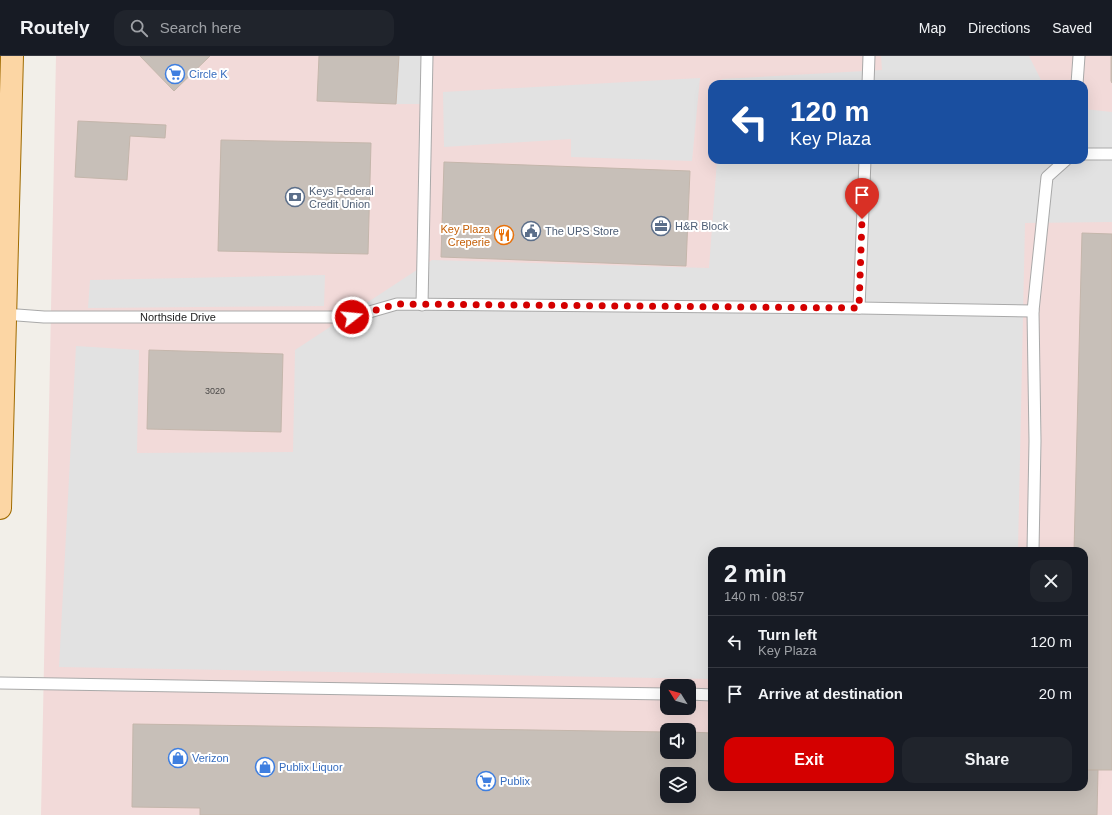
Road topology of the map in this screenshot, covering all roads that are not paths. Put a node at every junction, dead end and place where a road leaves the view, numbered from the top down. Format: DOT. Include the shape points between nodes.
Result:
graph roads {
  1 [pos="12,56"];
  2 [pos="427,56"];
  3 [pos="869,56"];
  4 [pos="1079,56"];
  5 [pos="868,80"];
  6 [pos="1077,80"];
  7 [pos="1088,154"];
  8 [pos="1112,154"];
  9 [pos="865,164"];
  10 [pos="1062,164"];
  11 [pos="422,305"];
  12 [pos="859,308"];
  13 [pos="1033,311"];
  14 [pos="4,314"];
  15 [pos="0,508"];
  16 [pos="1033,547"];
  17 [pos="0,683"];
  18 [pos="660,694"];
  19 [pos="696,694"];
  20 [pos="708,694"];
  1 -- 14 [label="main road"];
  2 -- 11 [label="lane"];
  3 -- 5 [label="lane"];
  4 -- 6 [label="lane"];
  7 -- 8 [label="lane"];
  9 -- 12 [label="lane"];
  10 -- 13 [label="lane" via="1047,177"];
  11 -- 12 [label="lane, Northside Drive"];
  11 -- 14 [label="lane, Northside Drive" via="397,304 352,317 44,317"];
  12 -- 13 [label="lane, Northside Drive"];
  13 -- 16 [label="lane" via="1036,441"];
  14 -- 15 [label="main road"];
  17 -- 18 [label="lane"];
  19 -- 20 [label="lane"];
}
